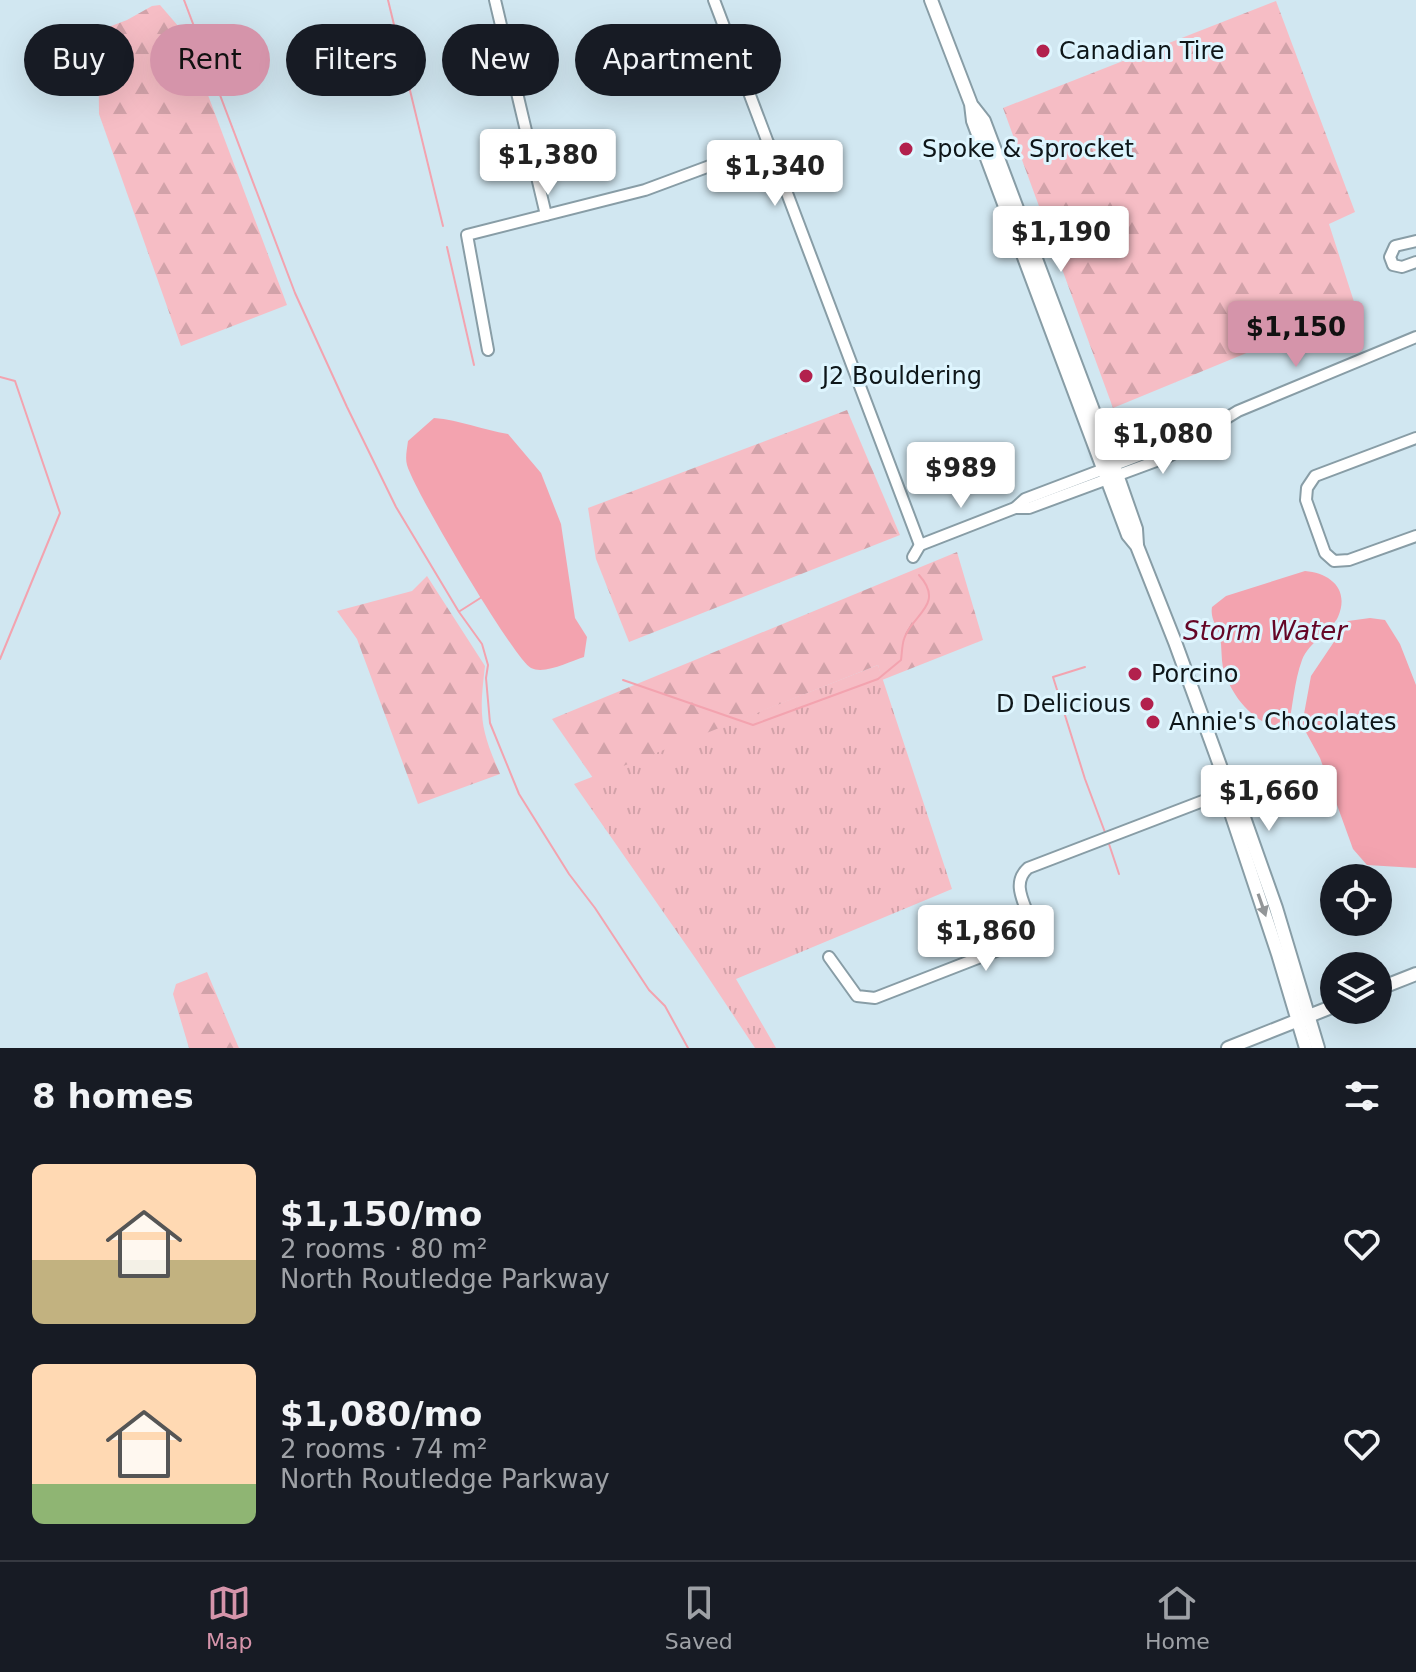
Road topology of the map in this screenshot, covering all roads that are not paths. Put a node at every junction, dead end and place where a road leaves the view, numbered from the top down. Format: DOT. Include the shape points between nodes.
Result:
graph roads {
  1 [pos="495,0"];
  2 [pos="714,0"];
  3 [pos="931,0"];
  4 [pos="769,144"];
  5 [pos="546,215"];
  6 [pos="1416,241"];
  7 [pos="1416,262"];
  8 [pos="1416,337"];
  9 [pos="488,350"];
  10 [pos="1416,438"];
  11 [pos="1111,472"];
  12 [pos="1416,536"];
  13 [pos="920,545"];
  14 [pos="913,557"];
  15 [pos="1229,791"];
  16 [pos="829,957"];
  17 [pos="1416,974"];
  18 [pos="1392,983"];
  19 [pos="1320,1011"];
  20 [pos="1303,1018"];
  21 [pos="1228,1048"];
  22 [pos="1306,1048"];
  23 [pos="1318,1048"];
  1 -- 5 [label="street"];
  2 -- 4 [label="street"];
  3 -- 11 [label="main road"];
  4 -- 5 [label="street" via="645,190"];
  4 -- 13 [label="street"];
  5 -- 9 [label="street" via="467,235"];
  6 -- 7 [label="street" via="1395,246 1390,257 1398,267"];
  8 -- 11 [label="street" via="1238,411 1194,438"];
  10 -- 12 [label="street" via="1315,476 1306,500 1325,553 1334,561"];
  11 -- 13 [label="street" via="1025,499 1015,508"];
  11 -- 15 [label="main road" via="1128,535 1175,642"];
  13 -- 14 [label="street"];
  15 -- 16 [label="street" via="1023,873 1018,883 1032,927 1014,944 875,998 857,996"];
  15 -- 20 [label="main road" via="1258,857"];
  17 -- 18 [label="main road"];
  19 -- 20 [label="main road"];
  20 -- 21 [label="main road"];
  20 -- 22 [label="main road"];
  20 -- 23 [label="main road"];
}
